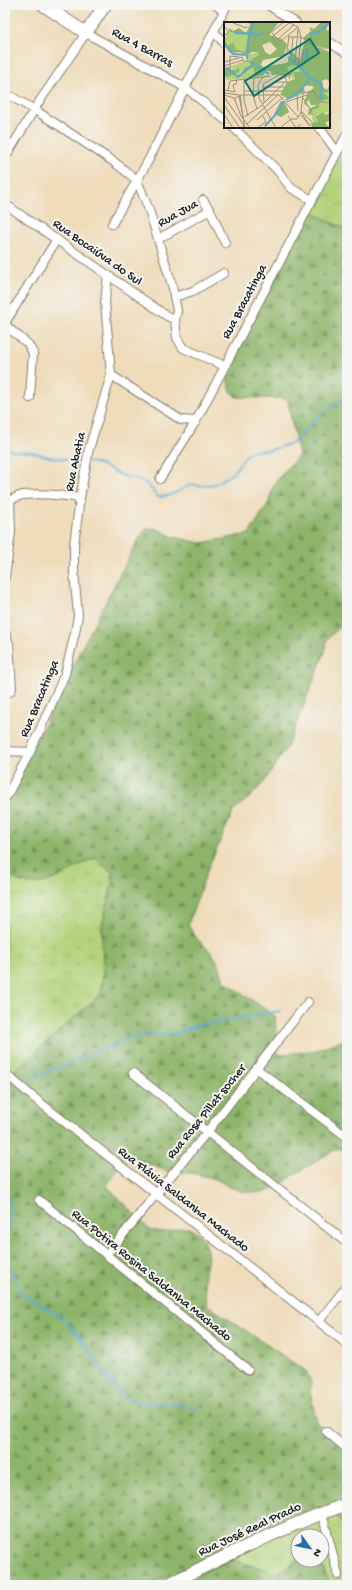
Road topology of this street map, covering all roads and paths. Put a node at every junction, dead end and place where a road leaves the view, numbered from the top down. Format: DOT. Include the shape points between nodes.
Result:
graph roads {
  1 [pos="43,5"];
  2 [pos="105,5"];
  3 [pos="216,5"];
  4 [pos="268,5"];
  5 [pos="226,8"];
  6 [pos="294,22"];
  7 [pos="214,32"];
  8 [pos="86,33"];
  9 [pos="224,43"];
  10 [pos="330,43"];
  11 [pos="347,53"];
  12 [pos="186,88"];
  13 [pos="5,93"];
  14 [pos="35,110"];
  15 [pos="224,119"];
  16 [pos="235,128"];
  17 [pos="320,128"];
  18 [pos="347,134"];
  19 [pos="337,152"];
  20 [pos="5,158"];
  21 [pos="137,180"];
  22 [pos="203,200"];
  23 [pos="312,200"];
  24 [pos="5,204"];
  25 [pos="210,210"];
  26 [pos="112,224"];
  27 [pos="57,239"];
  28 [pos="158,239"];
  29 [pos="225,243"];
  30 [pos="224,274"];
  31 [pos="108,275"];
  32 [pos="174,297"];
  33 [pos="175,320"];
  34 [pos="5,324"];
  35 [pos="225,366"];
  36 [pos="111,375"];
  37 [pos="30,398"];
  38 [pos="196,421"];
  39 [pos="160,479"];
  40 [pos="80,498"];
  41 [pos="8,501"];
  42 [pos="6,567"];
  43 [pos="5,577"];
  44 [pos="5,632"];
  45 [pos="70,654"];
  46 [pos="8,691"];
  47 [pos="5,751"];
  48 [pos="30,752"];
  49 [pos="5,799"];
  50 [pos="308,1002"];
  51 [pos="257,1069"];
  52 [pos="5,1073"];
  53 [pos="133,1073"];
  54 [pos="207,1132"];
  55 [pos="347,1138"];
  56 [pos="156,1194"];
  57 [pos="39,1200"];
  58 [pos="347,1243"];
  59 [pos="106,1254"];
  60 [pos="347,1286"];
  61 [pos="319,1321"];
  62 [pos="347,1344"];
  63 [pos="248,1370"];
  64 [pos="326,1431"];
  65 [pos="347,1449"];
  66 [pos="347,1504"];
  67 [pos="322,1513"];
  68 [pos="338,1575"];
  69 [pos="167,1585"];
  1 -- 8 [label="street, Rua 4 Barras"];
  2 -- 8 [label="street"];
  3 -- 5 [label="street"];
  4 -- 6 [label="street"];
  5 -- 7 [label="street"];
  7 -- 9 [label="street"];
  7 -- 12 [label="street"];
  8 -- 12 [label="street, Rua 4 Barras"];
  8 -- 14 [label="street"];
  10 -- 11 [label="street"];
  12 -- 15 [label="street, Rua 4 Barras"];
  12 -- 21 [label="street"];
  13 -- 14 [label="street"];
  14 -- 20 [label="street"];
  14 -- 21 [label="street"];
  16 -- 23 [label="street" via="278,171 291,188"];
  17 -- 19 [label="street"];
  18 -- 19 [label="street, Rua Bracatinga"];
  19 -- 23 [label="street, Rua Bracatinga"];
  21 -- 26 [label="street"];
  21 -- 28 [label="street"];
  22 -- 25 [label="street"];
  23 -- 35 [label="street, Rua Bracatinga"];
  24 -- 27 [label="street, Rua Bocaiúva do Sul"];
  25 -- 28 [label="street, Rua Jua"];
  25 -- 29 [label="street"];
  27 -- 31 [label="street, Rua Bocaiúva do Sul"];
  27 -- 34 [label="street"];
  28 -- 32 [label="street"];
  30 -- 32 [label="street" via="193,291"];
  31 -- 33 [label="street, Rua Bocaiúva do Sul"];
  31 -- 36 [label="street, Rua Abatia" via="105,302"];
  32 -- 33 [label="street" via="177,311"];
  33 -- 35 [label="street" via="177,338 183,348"];
  34 -- 37 [label="street" via="28,344 33,353"];
  35 -- 38 [label="street, Rua Bracatinga"];
  36 -- 38 [label="street" via="181,420"];
  36 -- 40 [label="street, Rua Abatia" via="89,449"];
  38 -- 39 [label="street, Rua Bracatinga"];
  40 -- 41 [label="street" via="57,494 21,495"];
  40 -- 45 [label="street, Rua Abatia" via="74,552 78,615"];
  41 -- 42 [label="street" via="11,532"];
  42 -- 43 [label="street"];
  44 -- 46 [label="street" via="12,688"];
  45 -- 48 [label="street, Rua Bracatinga" via="65,674"];
  47 -- 48 [label="street"];
  48 -- 49 [label="street"];
  50 -- 51 [label="street, Rua Rosa Pillat socher"];
  51 -- 54 [label="street, Rua Rosa Pillat socher"];
  51 -- 55 [label="street"];
  52 -- 56 [label="street, Rua Flávia Saldanha Machado"];
  53 -- 54 [label="street"];
  54 -- 56 [label="street, Rua Rosa Pillat socher"];
  54 -- 58 [label="street"];
  56 -- 59 [label="street, Rua Rosa Pillat socher"];
  56 -- 61 [label="street, Rua Flávia Saldanha Machado"];
  57 -- 59 [label="street, Rua Potira Rosina Saldanha Machado"];
  59 -- 63 [label="street, Rua Potira Rosina Saldanha Machado"];
  60 -- 61 [label="street"];
  61 -- 62 [label="street, Rua Flávia Saldanha Machado"];
  64 -- 65 [label="street"];
  66 -- 67 [label="street, Rua José Real Prado"];
  67 -- 68 [label="street"];
  67 -- 69 [label="street, Rua José Real Prado"];
}
